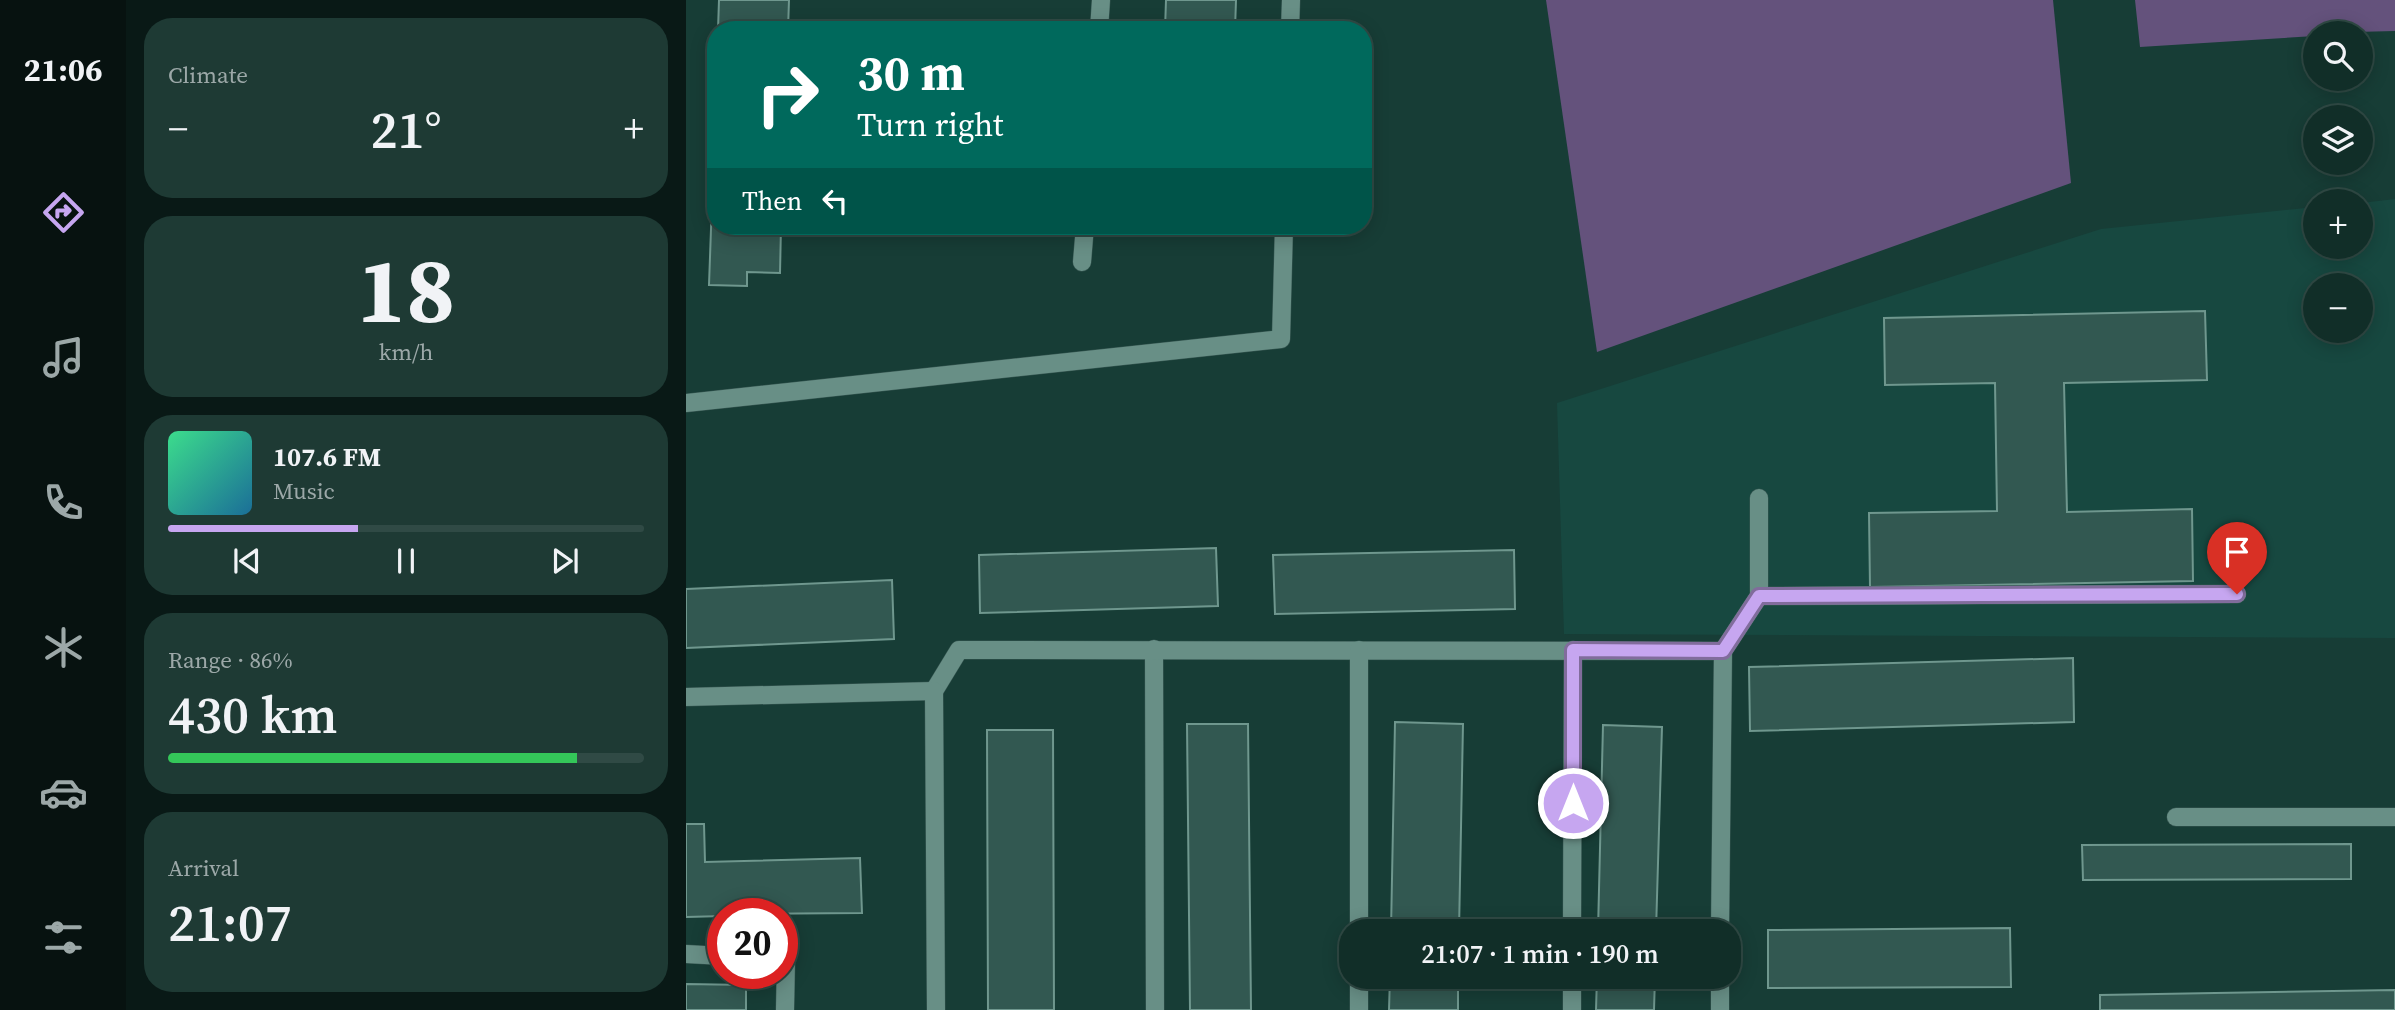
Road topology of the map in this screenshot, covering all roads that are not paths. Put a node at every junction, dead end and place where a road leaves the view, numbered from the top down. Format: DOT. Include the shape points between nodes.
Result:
graph roads {
  1 [pos="1101,0"];
  2 [pos="1291,0"];
  3 [pos="1100,21"];
  4 [pos="1290,21"];
  5 [pos="1084,235"];
  6 [pos="1284,235"];
  7 [pos="1082,262"];
  8 [pos="686,403"];
  9 [pos="1759,498"];
  10 [pos="2237,594"];
  11 [pos="1759,596"];
  12 [pos="1154,649"];
  13 [pos="1359,650"];
  14 [pos="1573,650"];
  15 [pos="1723,651"];
  16 [pos="934,691"];
  17 [pos="686,697"];
  18 [pos="2176,817"];
  19 [pos="2395,817"];
  20 [pos="1359,919"];
  21 [pos="1572,919"];
  22 [pos="1720,919"];
  23 [pos="686,954"];
  24 [pos="707,955"];
  25 [pos="785,989"];
  26 [pos="1359,989"];
  27 [pos="1572,989"];
  28 [pos="1720,989"];
  29 [pos="785,1010"];
  30 [pos="936,1010"];
  31 [pos="1155,1010"];
  32 [pos="1359,1010"];
  33 [pos="1572,1010"];
  34 [pos="1720,1010"];
  1 -- 3 [label="lane"];
  2 -- 4 [label="lane"];
  5 -- 7 [label="lane"];
  6 -- 8 [label="lane" via="1281,339"];
  9 -- 11 [label="lane"];
  10 -- 11 [label="lane"];
  11 -- 15 [label="lane"];
  12 -- 13 [label="lane"];
  12 -- 16 [label="lane" via="960,650"];
  12 -- 31 [label="lane"];
  13 -- 14 [label="lane"];
  13 -- 20 [label="lane"];
  14 -- 15 [label="lane"];
  14 -- 21 [label="lane"];
  15 -- 22 [label="lane"];
  16 -- 17 [label="lane"];
  16 -- 30 [label="lane"];
  18 -- 19 [label="lane"];
  23 -- 24 [label="lane"];
  25 -- 29 [label="lane"];
  26 -- 32 [label="lane"];
  27 -- 33 [label="lane"];
  28 -- 34 [label="lane"];
}
